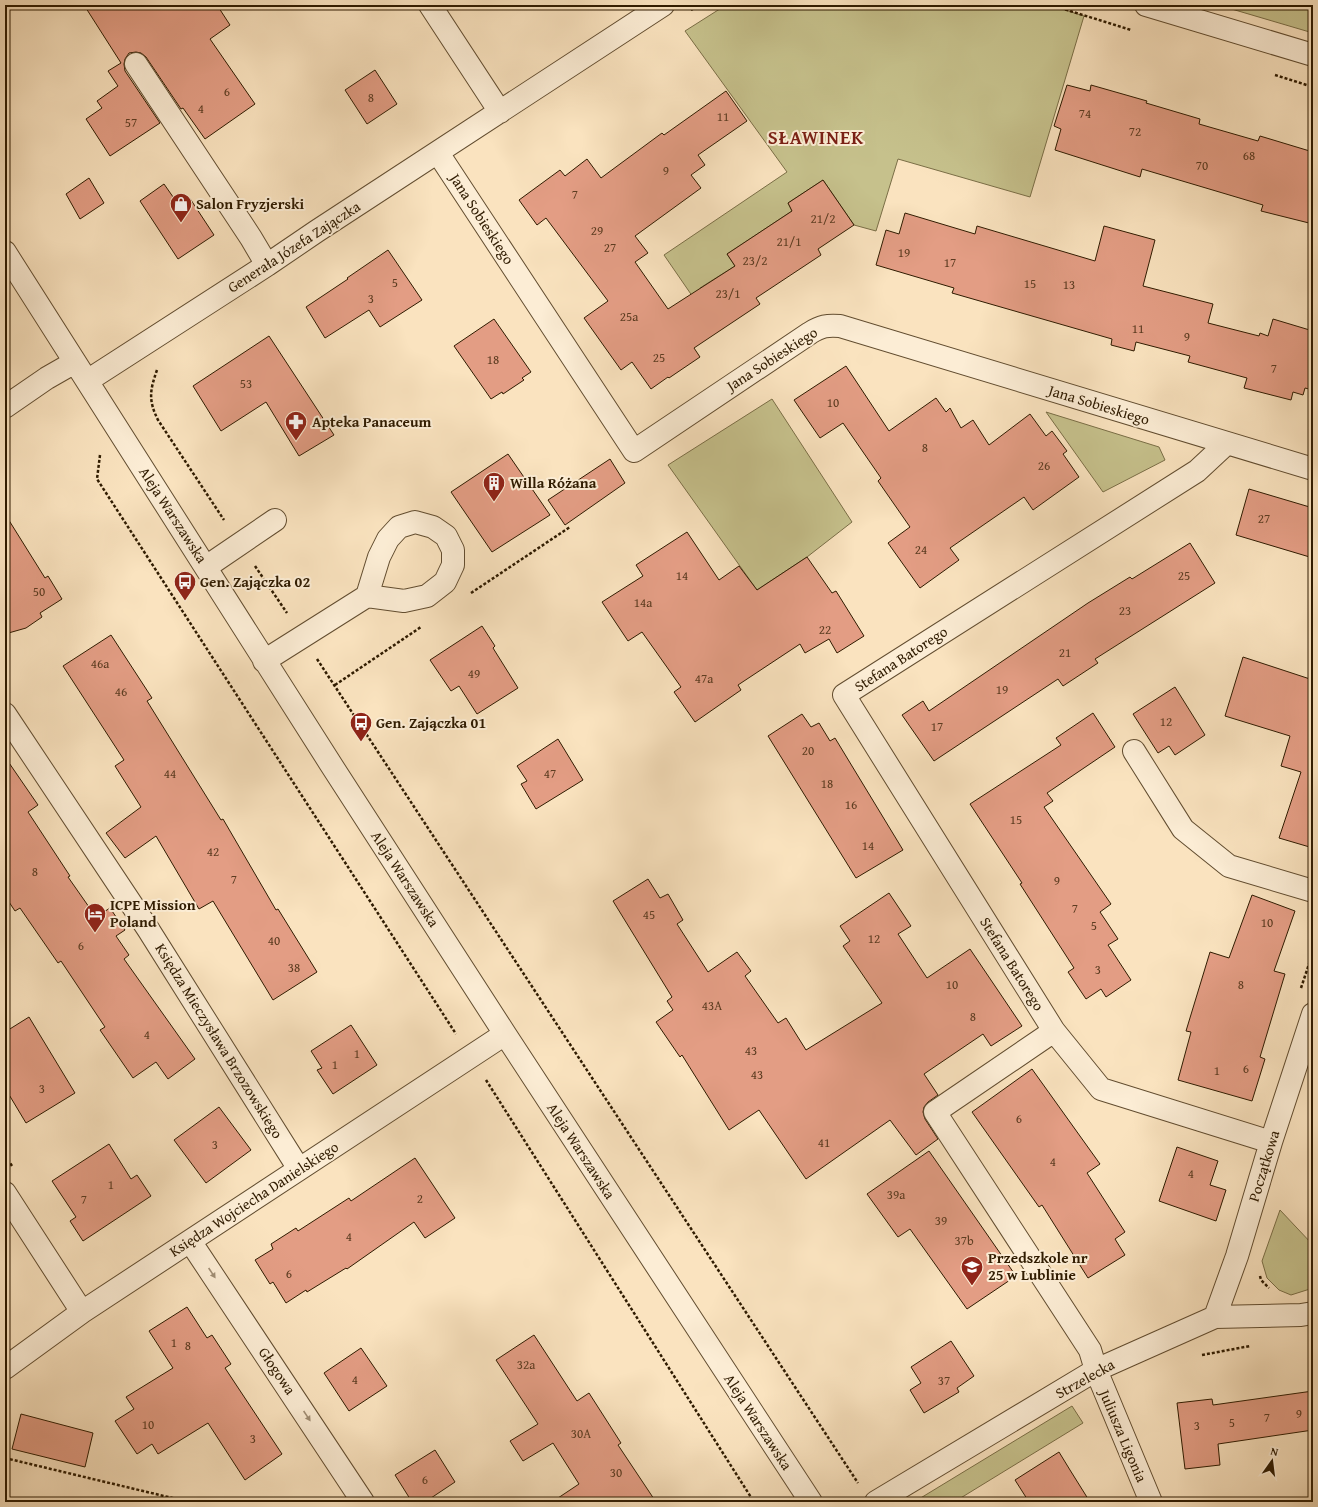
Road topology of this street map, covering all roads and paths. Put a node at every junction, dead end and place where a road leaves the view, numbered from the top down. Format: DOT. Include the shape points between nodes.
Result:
graph roads {
  1 [pos="430,5"];
  2 [pos="663,5"];
  3 [pos="1146,5"];
  4 [pos="1313,55"];
  5 [pos="136,64"];
  6 [pos="500,112"];
  7 [pos="438,153"];
  8 [pos="5,252"];
  9 [pos="267,265"];
  10 [pos="144,344"];
  11 [pos="75,362"];
  12 [pos="87,381"];
  13 [pos="5,407"];
  14 [pos="1226,444"];
  15 [pos="101,451"];
  16 [pos="1313,469"];
  17 [pos="275,520"];
  18 [pos="240,544"];
  19 [pos="206,567"];
  20 [pos="367,596"];
  21 [pos="302,637"];
  22 [pos="264,661"];
  23 [pos="5,714"];
  24 [pos="1134,751"];
  25 [pos="1313,891"];
  26 [pos="1313,952"];
  27 [pos="1301,989"];
  28 [pos="1313,1014"];
  29 [pos="1054,1031"];
  30 [pos="505,1034"];
  31 [pos="471,1056"];
  32 [pos="1271,1142"];
  33 [pos="5,1155"];
  34 [pos="14,1168"];
  35 [pos="299,1169"];
  36 [pos="5,1193"];
  37 [pos="190,1241"];
  38 [pos="1237,1256"];
  39 [pos="1271,1291"];
  40 [pos="82,1312"];
  41 [pos="1313,1313"];
  42 [pos="1215,1317"];
  43 [pos="5,1368"];
  44 [pos="1096,1370"];
  45 [pos="5,1458"];
  46 [pos="859,1484"];
  47 [pos="189,1502"];
  48 [pos="363,1502"];
  49 [pos="754,1502"];
  50 [pos="811,1502"];
  51 [pos="876,1502"];
  52 [pos="1151,1502"];
  1 -- 6 [label="street"];
  2 -- 6 [label="street, Generała Józefa Zajączka"];
  3 -- 4 [label="street"];
  5 -- 9 [label="street"];
  6 -- 7 [label="street, Generała Józefa Zajączka"];
  7 -- 9 [label="street, Generała Józefa Zajączka"];
  7 -- 14 [label="street, Jana Sobieskiego" via="634,451 810,333 820,327 829,326 845,328"];
  8 -- 11 [label="street, Aleja Warszawska"];
  9 -- 10 [label="street, Generała Józefa Zajączka"];
  10 -- 12 [label="street, Generała Józefa Zajączka"];
  10 -- 18 [label="path" via="158,367 151,392 151,406"];
  11 -- 12 [label="street, Aleja Warszawska"];
  11 -- 13 [label="street"];
  12 -- 19 [label="street, Aleja Warszawska"];
  14 -- 16 [label="street, Jana Sobieskiego"];
  14 -- 29 [label="street, Stefana Batorego" via="1197,471 844,695"];
  15 -- 31 [label="path" via="97,479"];
  17 -- 18 [label="street"];
  18 -- 19 [label="street"];
  18 -- 21 [label="path"];
  19 -- 22 [label="street, Aleja Warszawska"];
  20 -- 21 [label="street"];
  21 -- 22 [label="street"];
  21 -- 46 [label="path"];
  22 -- 30 [label="street, Aleja Warszawska"];
  23 -- 35 [label="street, Księdza Mieczysława Brzozowskiego" via="148,929"];
  24 -- 25 [label="street" via="1188,834 1230,866"];
  26 -- 27 [label="path"];
  28 -- 32 [label="street, Początkowa"];
  29 -- 32 [label="street, Stefana Batorego" via="1101,1089"];
  29 -- 44 [label="street" via="935,1112 1090,1350"];
  30 -- 31 [label="street, Księdza Wojciecha Danielskiego"];
  30 -- 50 [label="street, Aleja Warszawska"];
  31 -- 35 [label="street, Księdza Wojciecha Danielskiego"];
  31 -- 49 [label="path"];
  32 -- 38 [label="street, Początkowa"];
  33 -- 34 [label="path"];
  35 -- 37 [label="street, Księdza Wojciecha Danielskiego"];
  36 -- 40 [label="street"];
  37 -- 40 [label="street, Księdza Wojciecha Danielskiego"];
  37 -- 48 [label="street, Głogowa, one-way"];
  38 -- 39 [label="path" via="1257,1262 1262,1280"];
  38 -- 42 [label="street, Początkowa"];
  40 -- 43 [label="street, Księdza Wojciecha Danielskiego"];
  41 -- 42 [label="street, Strzelecka"];
  42 -- 44 [label="street, Strzelecka"];
  44 -- 51 [label="street, Strzelecka"];
  44 -- 52 [label="street, Juliusza Ligonia"];
  45 -- 47 [label="path"];
}
